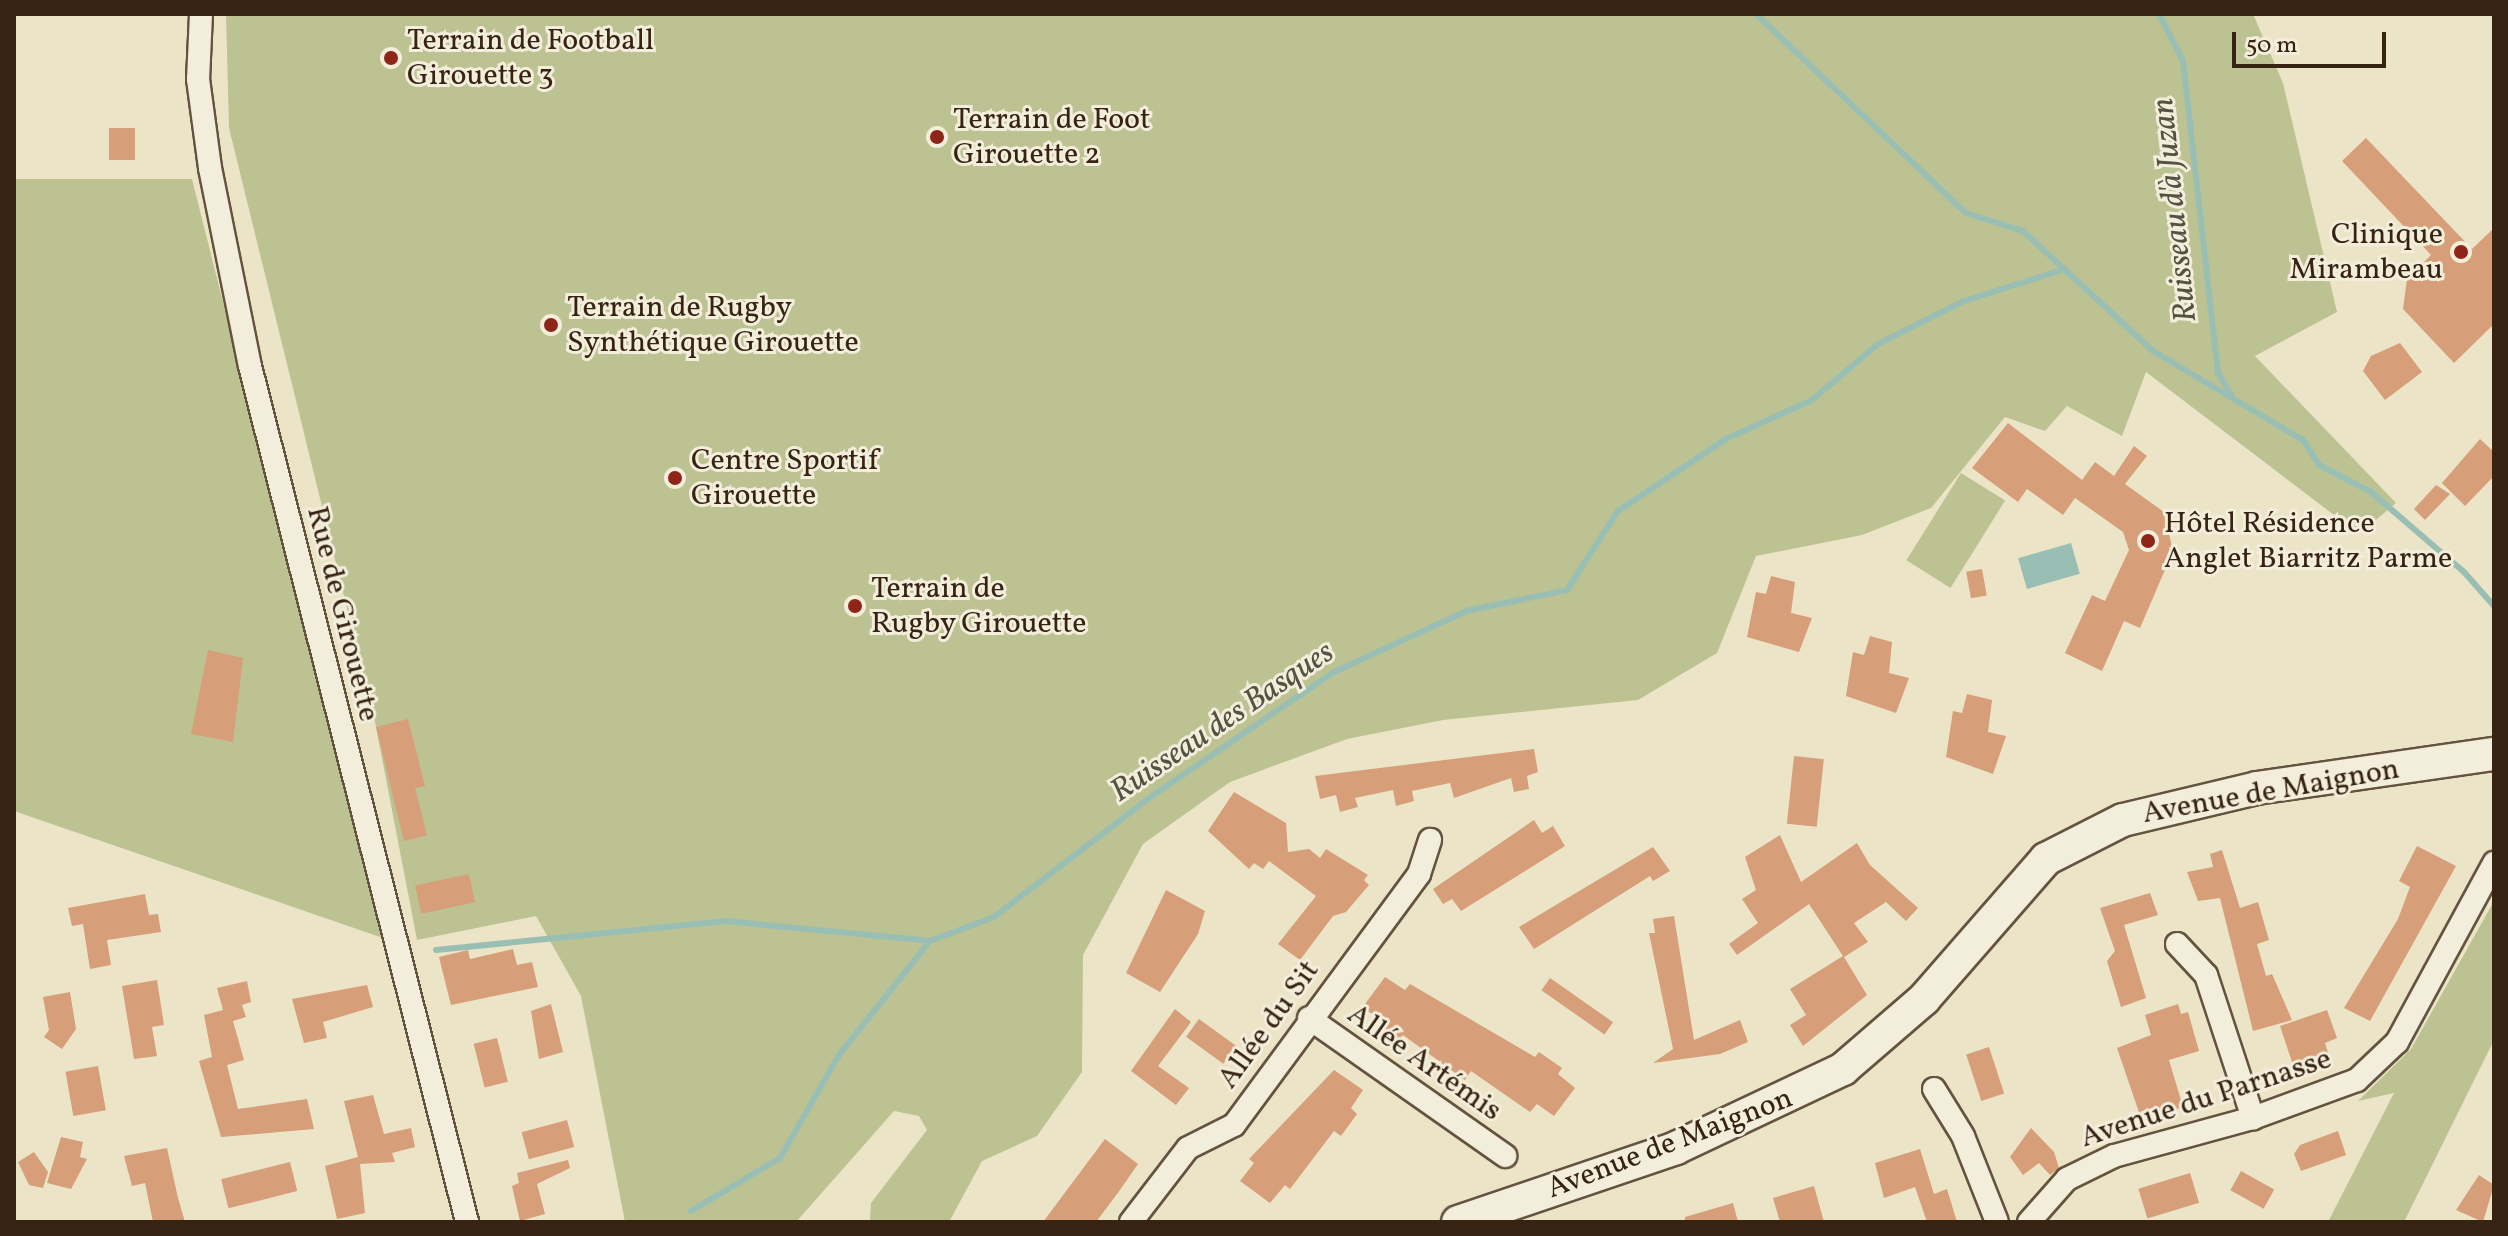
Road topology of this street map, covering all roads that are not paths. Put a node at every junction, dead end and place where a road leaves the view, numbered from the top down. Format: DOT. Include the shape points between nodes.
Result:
graph roads {
  1 [pos="201,14"];
  2 [pos="2494,754"];
  3 [pos="1430,840"];
  4 [pos="2494,863"];
  5 [pos="2177,944"];
  6 [pos="1309,1018"];
  7 [pos="1934,1089"];
  8 [pos="2253,1118"];
  9 [pos="1505,1156"];
  10 [pos="467,1222"];
  11 [pos="1131,1222"];
  12 [pos="1458,1222"];
  13 [pos="1997,1222"];
  14 [pos="2029,1222"];
  1 -- 10 [label="street, Rue de Girouette" via="198,79 210,168 250,366"];
  2 -- 12 [label="street, Avenue de Maignon" via="2257,788 2123,820 2046,859 1924,999 1843,1069 1676,1148"];
  3 -- 6 [label="street, Allée du Sit" via="1419,874"];
  4 -- 8 [label="street, Avenue du Parnasse" via="2397,1042 2381,1060 2357,1080"];
  5 -- 8 [label="street" via="2206,975"];
  6 -- 9 [label="street, Allée Artémis"];
  6 -- 11 [label="street, Allée du Sit" via="1234,1125 1188,1148"];
  7 -- 13 [label="street" via="1963,1136"];
  8 -- 14 [label="street, Avenue du Parnasse" via="2114,1156 2067,1179"];
}
